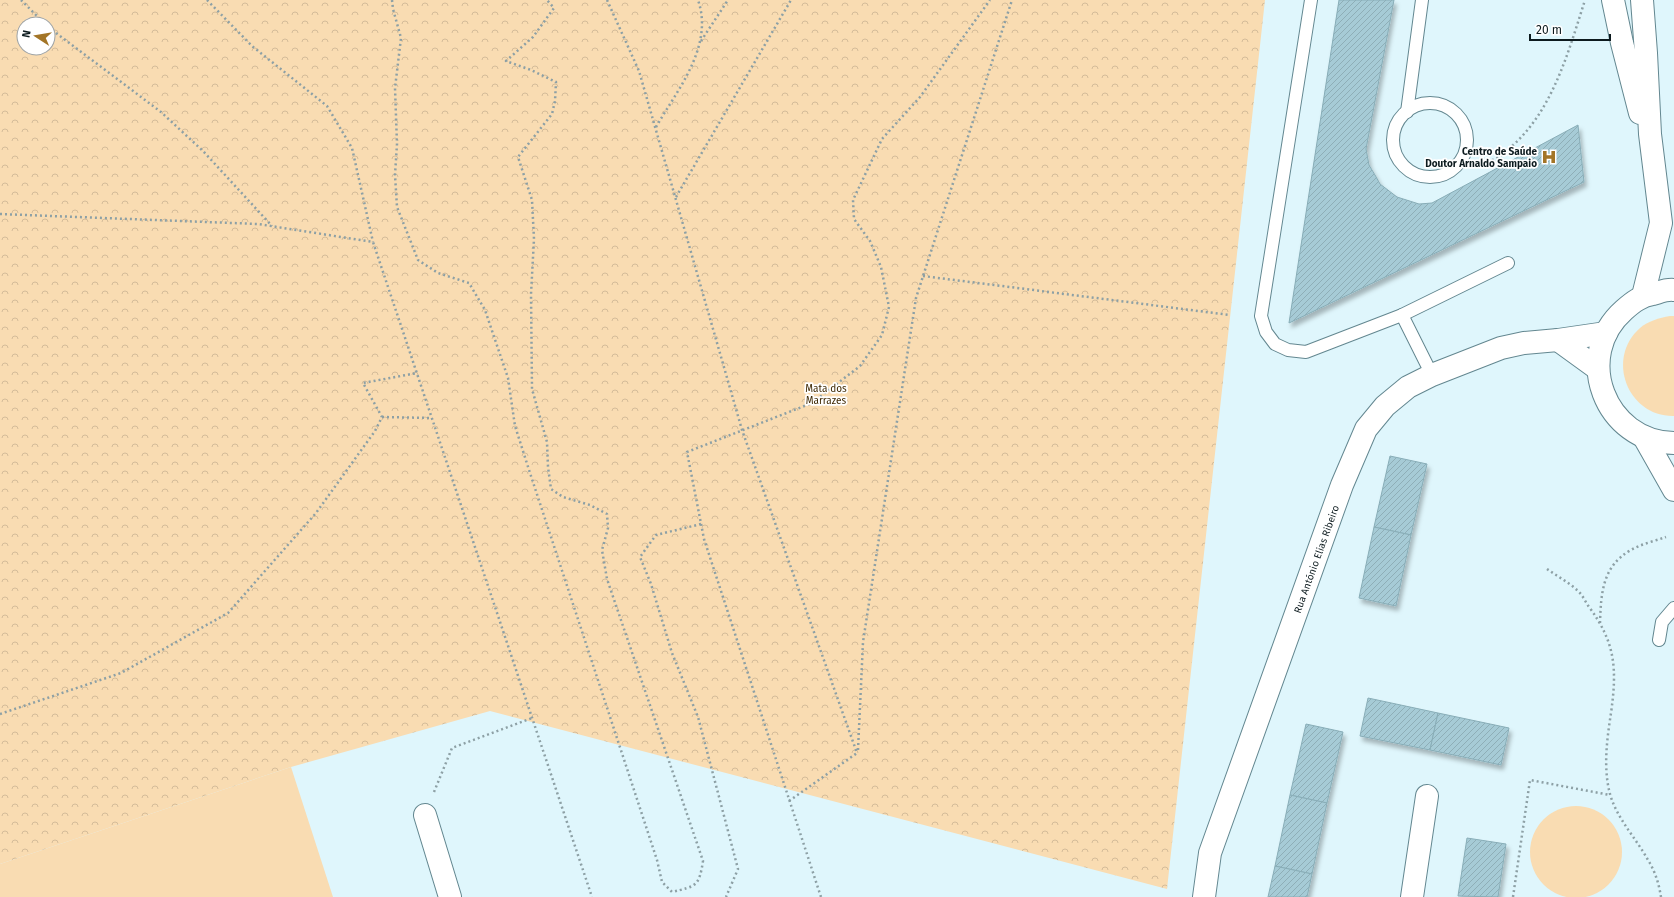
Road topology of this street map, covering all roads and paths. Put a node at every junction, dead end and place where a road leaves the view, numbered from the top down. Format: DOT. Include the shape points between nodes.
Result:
graph roads {
  1 [pos="21,0"];
  2 [pos="207,0"];
  3 [pos="392,0"];
  4 [pos="547,0"];
  5 [pos="607,0"];
  6 [pos="698,0"];
  7 [pos="728,0"];
  8 [pos="791,0"];
  9 [pos="990,0"];
  10 [pos="1012,0"];
  11 [pos="1311,0"];
  12 [pos="1422,0"];
  13 [pos="1585,0"];
  14 [pos="1613,0"];
  15 [pos="1642,0"];
  16 [pos="37,16"];
  17 [pos="56,33"];
  18 [pos="701,41"];
  19 [pos="1407,112"];
  20 [pos="655,127"];
  21 [pos="1650,134"];
  22 [pos="1453,169"];
  23 [pos="675,198"];
  24 [pos="0,214"];
  25 [pos="1661,223"];
  26 [pos="273,226"];
  27 [pos="373,242"];
  28 [pos="1674,242"];
  29 [pos="1508,263"];
  30 [pos="923,276"];
  31 [pos="1674,290"];
  32 [pos="1643,296"];
  33 [pos="1230,315"];
  34 [pos="1402,315"];
  35 [pos="1606,333"];
  36 [pos="1558,340"];
  37 [pos="1598,369"];
  38 [pos="417,373"];
  39 [pos="1432,375"];
  40 [pos="382,417"];
  41 [pos="432,418"];
  42 [pos="742,430"];
  43 [pos="1644,437"];
  44 [pos="1674,443"];
  45 [pos="1674,490"];
  46 [pos="702,524"];
  47 [pos="1666,537"];
  48 [pos="1547,569"];
  49 [pos="1674,608"];
  50 [pos="1600,624"];
  51 [pos="1659,640"];
  52 [pos="0,714"];
  53 [pos="532,718"];
  54 [pos="857,753"];
  55 [pos="1610,795"];
  56 [pos="1427,796"];
  57 [pos="789,801"];
  58 [pos="424,814"];
  59 [pos="450,897"];
  60 [pos="592,897"];
  61 [pos="726,897"];
  62 [pos="820,897"];
  63 [pos="1204,897"];
  64 [pos="1412,897"];
  65 [pos="1513,897"];
  66 [pos="1661,897"];
  1 -- 16 [label="path"];
  2 -- 27 [label="path" via="252,46 327,106 352,148"];
  3 -- 4 [label="path" via="401,38 395,88 397,207 418,260 438,273 469,283 485,310 508,378 515,426 530,473 662,882 672,892 693,886 700,878 703,861 607,579 602,550 608,528 607,514 590,505 563,497 551,489 547,442 532,389 532,200 518,157 552,114 556,82 506,61 533,37 554,8"];
  5 -- 20 [label="path" via="639,71"];
  6 -- 18 [label="path" via="702,12"];
  7 -- 18 [label="path"];
  8 -- 23 [label="path"];
  9 -- 42 [label="path" via="920,97 882,139 852,200 854,219 870,241 880,267 889,307 882,336 860,366 812,402"];
  10 -- 30 [label="path"];
  11 -- 34 [label="lane" via="1261,316 1266,332 1275,344 1288,350 1306,352"];
  12 -- 19 [label="lane"];
  13 -- 22 [label="path" via="1564,64 1537,118 1520,139 1500,156 1481,164"];
  14 -- 21 [label="street" via="1642,119"];
  15 -- 21 [label="street"];
  17 -- 26 [label="path" via="161,112 203,151"];
  18 -- 20 [label="path" via="688,72"];
  19 -- 22 [label="lane" via="1397,125 1393,137 1399,161 1408,170 1431,177"];
  19 -- 22 [label="lane" via="1413,107 1436,104 1448,108 1457,115 1464,125 1467,136 1462,160"];
  20 -- 23 [label="path"];
  21 -- 25 [label="street"];
  23 -- 42 [label="path"];
  24 -- 26 [label="path"];
  25 -- 28 [label="street"];
  25 -- 32 [label="street"];
  26 -- 27 [label="path"];
  27 -- 38 [label="path"];
  29 -- 34 [label="lane"];
  30 -- 33 [label="path"];
  30 -- 54 [label="path" via="916,298 863,642"];
  31 -- 32 [label="street"];
  32 -- 35 [label="street" via="1617,316"];
  34 -- 39 [label="lane"];
  35 -- 36 [label="street, Rua António Elias Ribeiro"];
  35 -- 37 [label="street" via="1600,350"];
  36 -- 37 [label="street"];
  36 -- 39 [label="street, Rua António Elias Ribeiro" via="1501,348"];
  37 -- 43 [label="street" via="1602,390 1612,410 1626,426"];
  38 -- 40 [label="path" via="363,383"];
  38 -- 41 [label="path"];
  39 -- 63 [label="street, Rua António Elias Ribeiro" via="1408,387 1385,406 1366,429 1342,485 1210,853"];
  40 -- 41 [label="path"];
  40 -- 52 [label="path" via="375,431 316,514 228,613 121,673"];
  41 -- 53 [label="path"];
  42 -- 46 [label="path" via="687,452"];
  42 -- 54 [label="path"];
  43 -- 44 [label="street"];
  43 -- 45 [label="street"];
  46 -- 57 [label="path" via="704,539"];
  46 -- 61 [label="path" via="656,535 640,558 651,584 672,653 698,717 738,868"];
  47 -- 50 [label="path" via="1631,550 1615,563 1605,579"];
  48 -- 50 [label="path" via="1577,590"];
  49 -- 51 [label="lane" via="1662,622"];
  50 -- 55 [label="path" via="1613,656 1615,678 1606,765"];
  53 -- 58 [label="path" via="452,748"];
  53 -- 60 [label="path"];
  54 -- 57 [label="path"];
  55 -- 65 [label="path" via="1530,780"];
  55 -- 66 [label="path" via="1621,818 1648,860"];
  56 -- 64 [label="street"];
  57 -- 62 [label="path"];
  58 -- 59 [label="street"];
}
